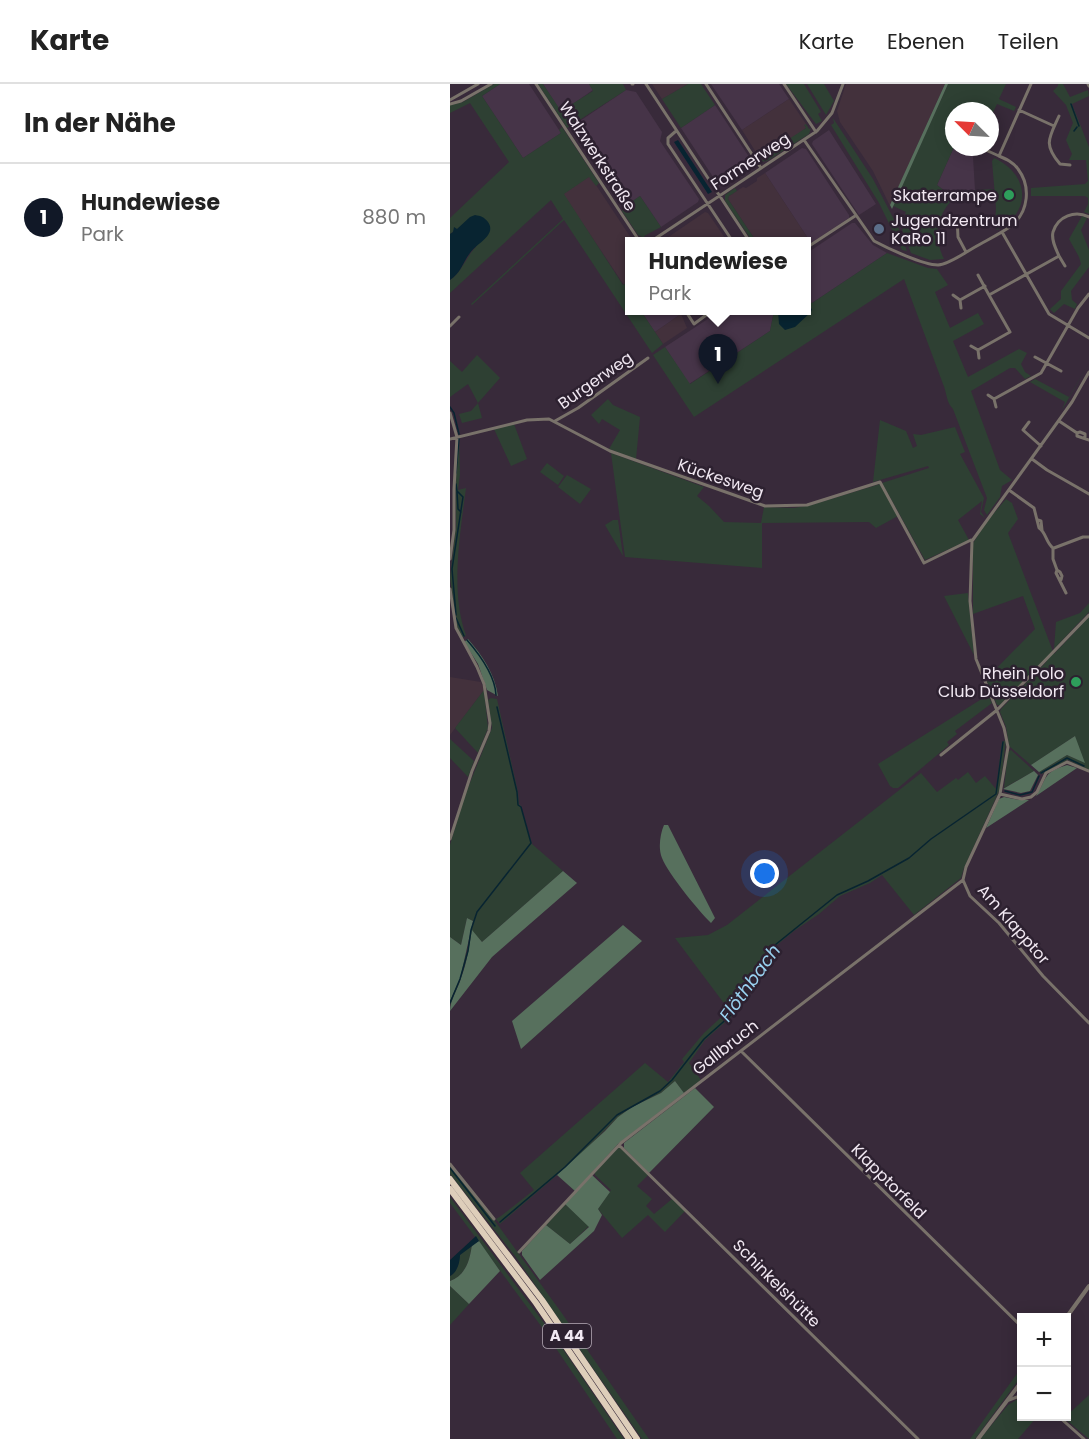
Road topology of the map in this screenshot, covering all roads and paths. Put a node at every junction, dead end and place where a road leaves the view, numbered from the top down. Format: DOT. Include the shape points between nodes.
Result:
graph roads {
  1 [pos="478,84"];
  2 [pos="491,84"];
  3 [pos="536,84"];
  4 [pos="646,84"];
  5 [pos="706,84"];
  6 [pos="784,84"];
  7 [pos="843,84"];
  8 [pos="1031,84"];
  9 [pos="450,102"];
  10 [pos="1019,110"];
  11 [pos="1059,116"];
  12 [pos="1054,126"];
  13 [pos="676,131"];
  14 [pos="816,132"];
  15 [pos="804,140"];
  16 [pos="999,156"];
  17 [pos="1070,165"];
  18 [pos="761,168"];
  19 [pos="719,195"];
  20 [pos="707,203"];
  21 [pos="855,216"];
  22 [pos="957,217"];
  23 [pos="1089,217"];
  24 [pos="1002,232"];
  25 [pos="637,237"];
  26 [pos="657,237"];
  27 [pos="730,237"];
  28 [pos="747,237"];
  29 [pos="811,245"];
  30 [pos="966,252"];
  31 [pos="1059,256"];
  32 [pos="1065,266"];
  33 [pos="978,275"];
  34 [pos="1026,275"];
  35 [pos="985,286"];
  36 [pos="1089,294"];
  37 [pos="953,295"];
  38 [pos="990,295"];
  39 [pos="960,300"];
  40 [pos="961,308"];
  41 [pos="688,315"];
  42 [pos="707,315"];
  43 [pos="459,317"];
  44 [pos="450,326"];
  45 [pos="1068,326"];
  46 [pos="1089,338"];
  47 [pos="971,346"];
  48 [pos="978,350"];
  49 [pos="1035,357"];
  50 [pos="648,358"];
  51 [pos="979,358"];
  52 [pos="1047,363"];
  53 [pos="1061,371"];
  54 [pos="1089,372"];
  55 [pos="1087,379"];
  56 [pos="988,395"];
  57 [pos="994,399"];
  58 [pos="996,407"];
  59 [pos="450,413"];
  60 [pos="555,421"];
  61 [pos="1059,421"];
  62 [pos="1029,422"];
  63 [pos="457,437"];
  64 [pos="450,439"];
  65 [pos="1087,439"];
  66 [pos="1041,446"];
  67 [pos="1032,459"];
  68 [pos="1009,490"];
  69 [pos="1089,494"];
  70 [pos="1089,537"];
  71 [pos="972,540"];
  72 [pos="1053,549"];
  73 [pos="450,559"];
  74 [pos="450,589"];
  75 [pos="1065,593"];
  76 [pos="1089,615"];
  77 [pos="997,710"];
  78 [pos="941,754"];
  79 [pos="1089,771"];
  80 [pos="1000,794"];
  81 [pos="450,839"];
  82 [pos="963,880"];
  83 [pos="1089,1023"];
  84 [pos="741,1051"];
  85 [pos="619,1145"];
  86 [pos="450,1164"];
  87 [pos="450,1179"];
  88 [pos="450,1189"];
  89 [pos="494,1219"];
  90 [pos="482,1224"];
  91 [pos="491,1237"];
  92 [pos="519,1252"];
  93 [pos="1089,1286"];
  94 [pos="1069,1313"];
  95 [pos="1017,1322"];
  96 [pos="1017,1389"];
  97 [pos="1017,1397"];
  98 [pos="999,1410"];
  99 [pos="1064,1421"];
  100 [pos="629,1439"];
  101 [pos="637,1439"];
  102 [pos="918,1439"];
  103 [pos="978,1439"];
  104 [pos="1084,1439"];
  1 -- 9 [label="street"];
  2 -- 9 [label="street" via="461,101"];
  3 -- 25 [label="street, Walzwerkstraße"];
  4 -- 13 [label="street"];
  5 -- 18 [label="street"];
  6 -- 14 [label="street"];
  7 -- 14 [label="street, Formerweg" via="831,115"];
  8 -- 10 [label="street"];
  10 -- 12 [label="street"];
  10 -- 16 [label="street"];
  11 -- 12 [label="street"];
  12 -- 17 [label="street" via="1048,147 1060,164"];
  13 -- 19 [label="street"];
  13 -- 20 [label="street" via="668,138 669,144"];
  14 -- 15 [label="street, Formerweg"];
  15 -- 18 [label="street, Formerweg"];
  15 -- 21 [label="street"];
  16 -- 24 [label="street" via="1012,162 1027,192 1021,216"];
  18 -- 19 [label="street, Formerweg"];
  19 -- 20 [label="street, Formerweg"];
  19 -- 28 [label="street"];
  20 -- 26 [label="street, Formerweg"];
  20 -- 27 [label="street"];
  21 -- 29 [label="street"];
  21 -- 30 [label="street" via="874,241 931,264 945,263"];
  22 -- 30 [label="street" via="958,237"];
  23 -- 31 [label="street" via="1063,217 1053,233"];
  24 -- 30 [label="street"];
  24 -- 34 [label="street"];
  31 -- 32 [label="street"];
  31 -- 34 [label="street"];
  33 -- 35 [label="street"];
  34 -- 38 [label="street"];
  34 -- 45 [label="street" via="1049,314"];
  35 -- 38 [label="street"];
  35 -- 39 [label="street"];
  36 -- 45 [label="street"];
  37 -- 39 [label="street"];
  38 -- 48 [label="street" via="1010,332"];
  39 -- 40 [label="street"];
  41 -- 42 [label="street" via="694,324"];
  43 -- 44 [label="street"];
  45 -- 46 [label="street"];
  45 -- 52 [label="street"];
  47 -- 48 [label="street"];
  48 -- 51 [label="street"];
  49 -- 52 [label="street"];
  50 -- 60 [label="street, Burgerweg"];
  52 -- 53 [label="street"];
  52 -- 57 [label="street" via="1041,373"];
  54 -- 55 [label="street"];
  55 -- 61 [label="street"];
  56 -- 57 [label="street"];
  57 -- 58 [label="street"];
  59 -- 63 [label="street"];
  60 -- 63 [label="street, Kückesweg" via="527,420"];
  60 -- 71 [label="street, Kückesweg" via="610,452 765,506 807,505 880,482 924,562"];
  61 -- 65 [label="street"];
  61 -- 66 [label="street"];
  62 -- 66 [label="street" via="1023,430"];
  63 -- 64 [label="street, Kückesweg"];
  63 -- 73 [label="street"];
  66 -- 67 [label="street"];
  67 -- 68 [label="street"];
  67 -- 69 [label="street"];
  68 -- 71 [label="street"];
  68 -- 72 [label="street" via="1033,508"];
  70 -- 72 [label="street"];
  71 -- 77 [label="street, Am Klapptor" via="970,589 975,652"];
  72 -- 75 [label="street" via="1057,578"];
  74 -- 81 [label="street" via="456,628 484,684 490,723"];
  76 -- 77 [label="street"];
  77 -- 78 [label="street"];
  77 -- 80 [label="street, Am Klapptor" via="1008,743"];
  79 -- 80 [label="street" via="1068,762 1046,773 1031,797"];
  80 -- 82 [label="street, Am Klapptor"];
  82 -- 83 [label="street, Am Klapptor" via="970,896"];
  82 -- 84 [label="street, Gallbruch"];
  84 -- 85 [label="street, Gallbruch"];
  84 -- 95 [label="street, Klapptorfeld"];
  85 -- 92 [label="street, Gallbruch"];
  85 -- 102 [label="street, Schinkelshütte"];
  86 -- 89 [label="street"];
  87 -- 90 [label="highway, A 44"];
  88 -- 90 [label="highway, A 44"];
  90 -- 91 [label="highway, A 44"];
  91 -- 100 [label="highway, A 44"];
  91 -- 101 [label="highway, A 44" via="570,1341"];
  93 -- 94 [label="street"];
  96 -- 98 [label="street"];
  97 -- 98 [label="street"];
  98 -- 103 [label="street"];
  99 -- 104 [label="street"];
}
